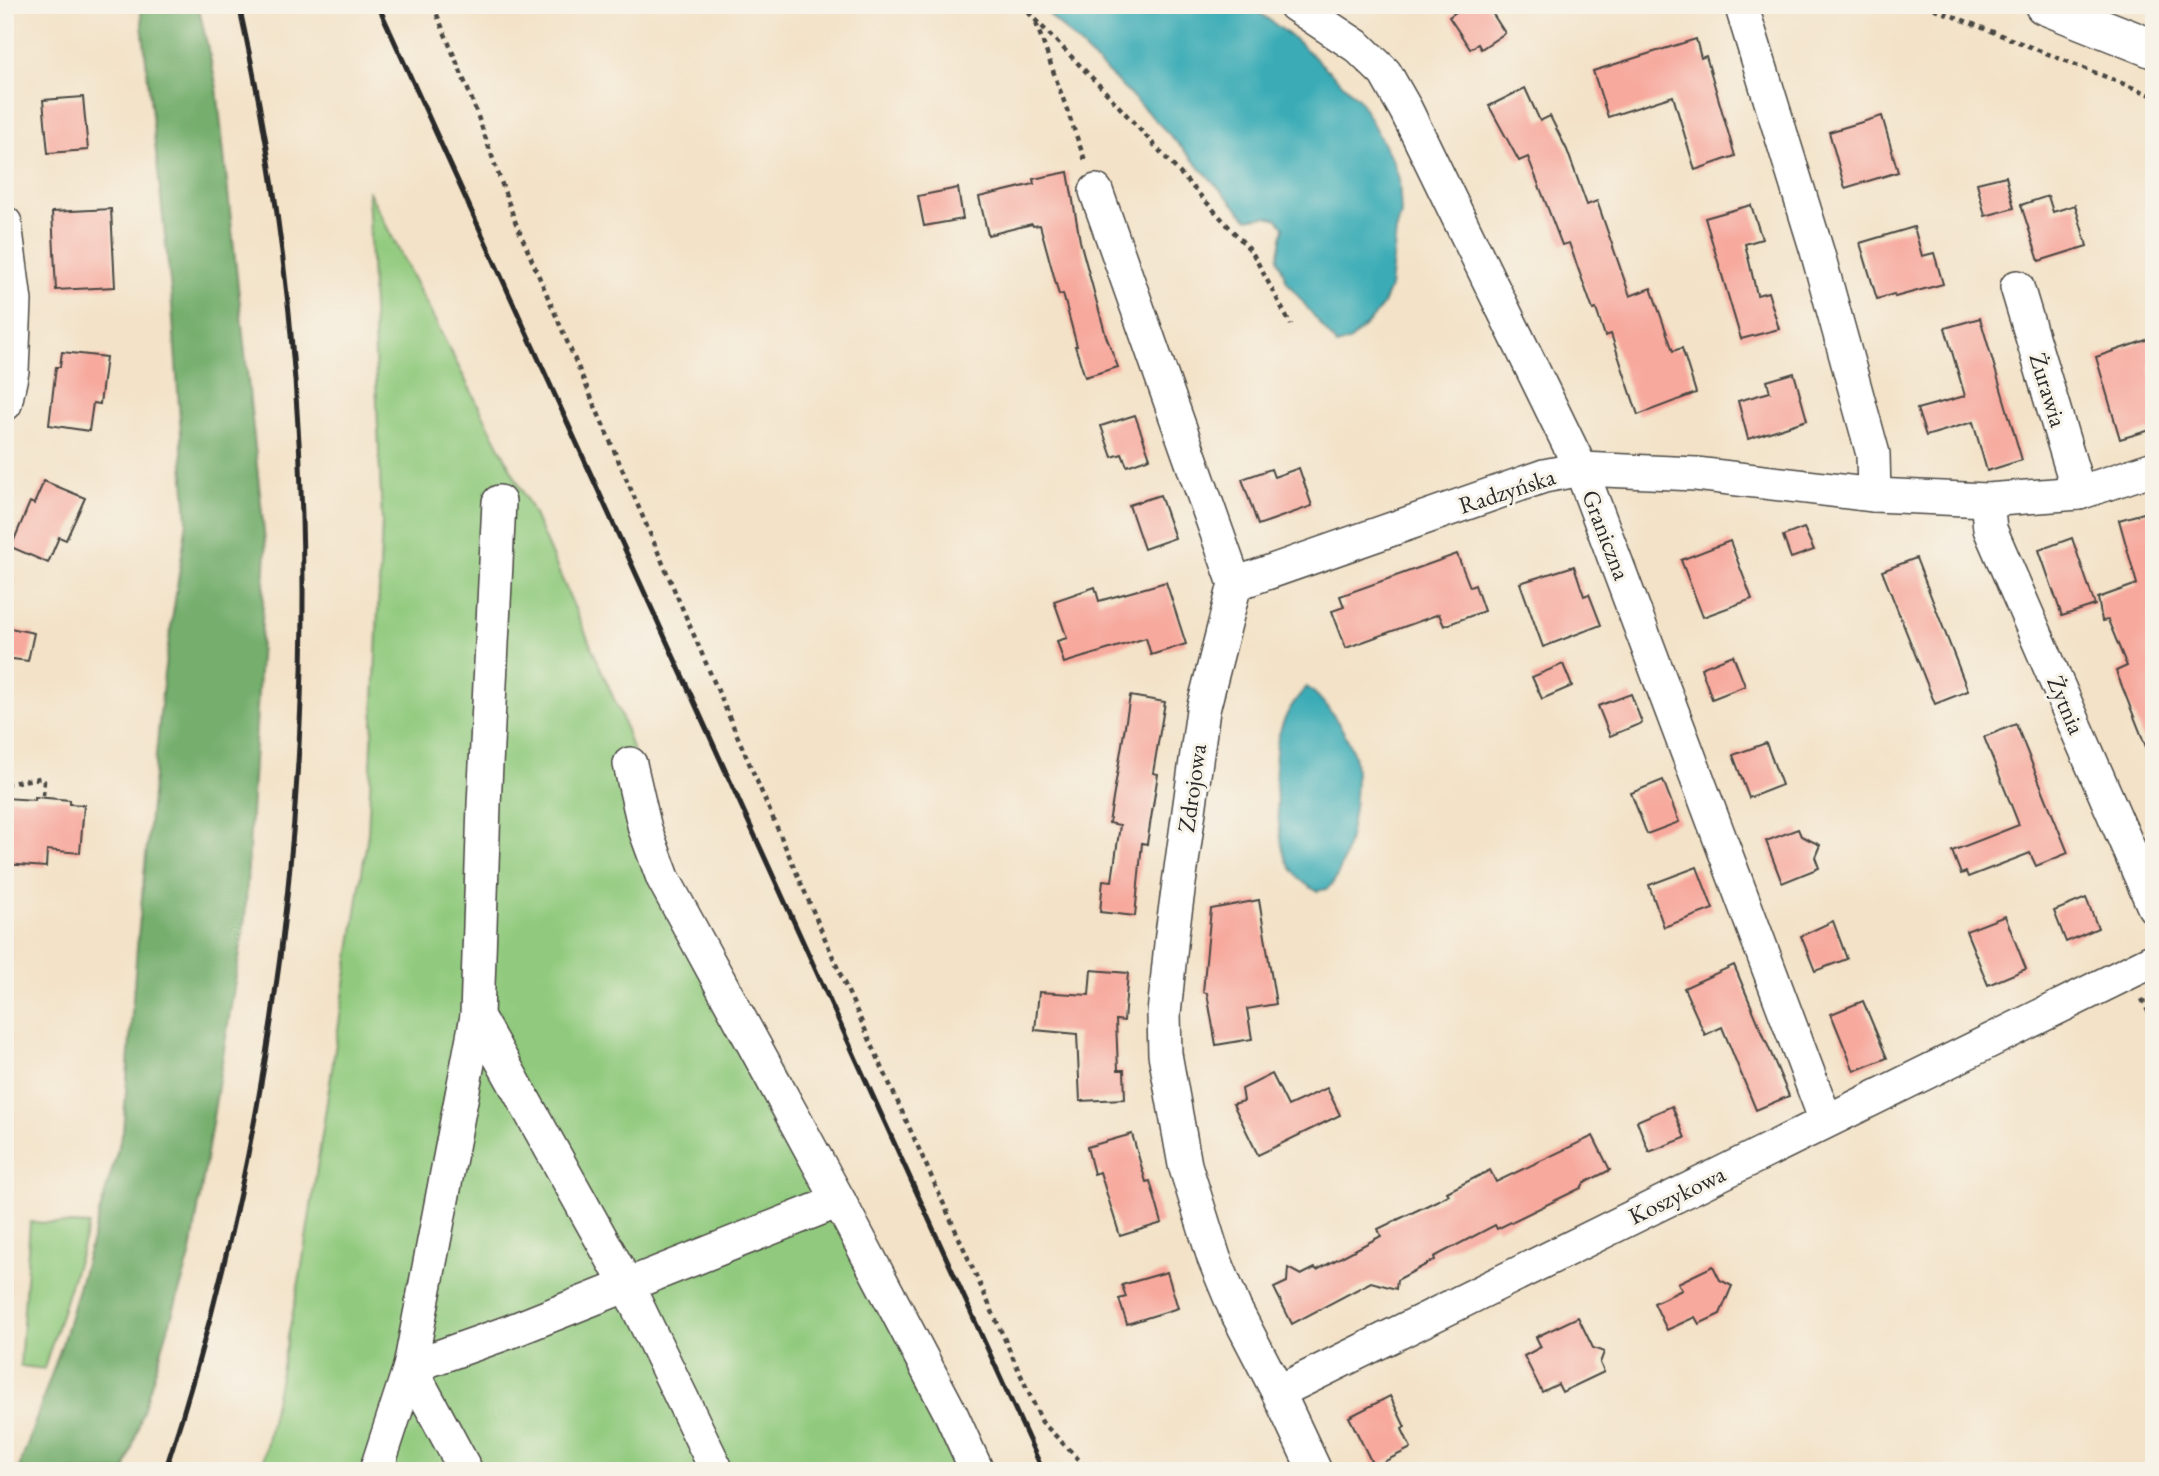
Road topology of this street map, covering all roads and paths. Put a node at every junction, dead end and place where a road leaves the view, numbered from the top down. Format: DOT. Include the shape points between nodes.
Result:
graph roads {
  1 [pos="433,5"];
  2 [pos="1021,5"];
  3 [pos="1295,5"];
  4 [pos="1925,5"];
  5 [pos="2045,5"];
  6 [pos="1743,11"];
  7 [pos="1035,20"];
  8 [pos="2154,49"];
  9 [pos="2154,96"];
  10 [pos="1096,191"];
  11 [pos="5,223"];
  12 [pos="2017,287"];
  13 [pos="1291,325"];
  14 [pos="5,404"];
  15 [pos="2154,468"];
  16 [pos="1581,469"];
  17 [pos="2079,493"];
  18 [pos="1874,495"];
  19 [pos="1987,500"];
  20 [pos="499,502"];
  21 [pos="1235,584"];
  22 [pos="630,764"];
  23 [pos="5,784"];
  24 [pos="43,796"];
  25 [pos="2154,907"];
  26 [pos="2154,960"];
  27 [pos="477,1016"];
  28 [pos="1826,1121"];
  29 [pos="839,1202"];
  30 [pos="627,1285"];
  31 [pos="410,1367"];
  32 [pos="1278,1392"];
  33 [pos="376,1471"];
  34 [pos="466,1471"];
  35 [pos="717,1471"];
  36 [pos="977,1471"];
  37 [pos="1090,1471"];
  38 [pos="1315,1471"];
  1 -- 37 [label="path" via="515,221 845,985 1041,1422"];
  2 -- 7 [label="path"];
  3 -- 16 [label="street, Graniczna" via="1358,47 1385,74"];
  4 -- 9 [label="path"];
  5 -- 8 [label="main road"];
  6 -- 18 [label="street" via="1873,454"];
  7 -- 10 [label="path"];
  7 -- 13 [label="path" via="1252,251"];
  10 -- 21 [label="street"];
  11 -- 14 [label="street" via="15,300 12,371"];
  12 -- 17 [label="street, Żurawia"];
  15 -- 17 [label="street, Radzyńska"];
  16 -- 18 [label="street, Radzyńska" via="1696,474"];
  16 -- 21 [label="street, Radzyńska" via="1544,476"];
  16 -- 28 [label="street, Graniczna"];
  17 -- 19 [label="street, Radzyńska"];
  18 -- 19 [label="street, Radzyńska"];
  19 -- 25 [label="street, Żytnia" via="1990,529"];
  20 -- 27 [label="street"];
  21 -- 32 [label="street, Zdrojowa" via="1203,710 1172,934 1165,1054 1185,1166 1214,1258"];
  22 -- 29 [label="street" via="645,829 663,878"];
  23 -- 24 [label="path" via="40,778"];
  26 -- 28 [label="street, Koszykowa"];
  27 -- 30 [label="street"];
  27 -- 31 [label="street"];
  28 -- 32 [label="street, Koszykowa"];
  29 -- 30 [label="street"];
  29 -- 36 [label="street"];
  30 -- 31 [label="street"];
  30 -- 35 [label="street"];
  31 -- 33 [label="street"];
  31 -- 34 [label="street"];
  32 -- 38 [label="street"];
}
